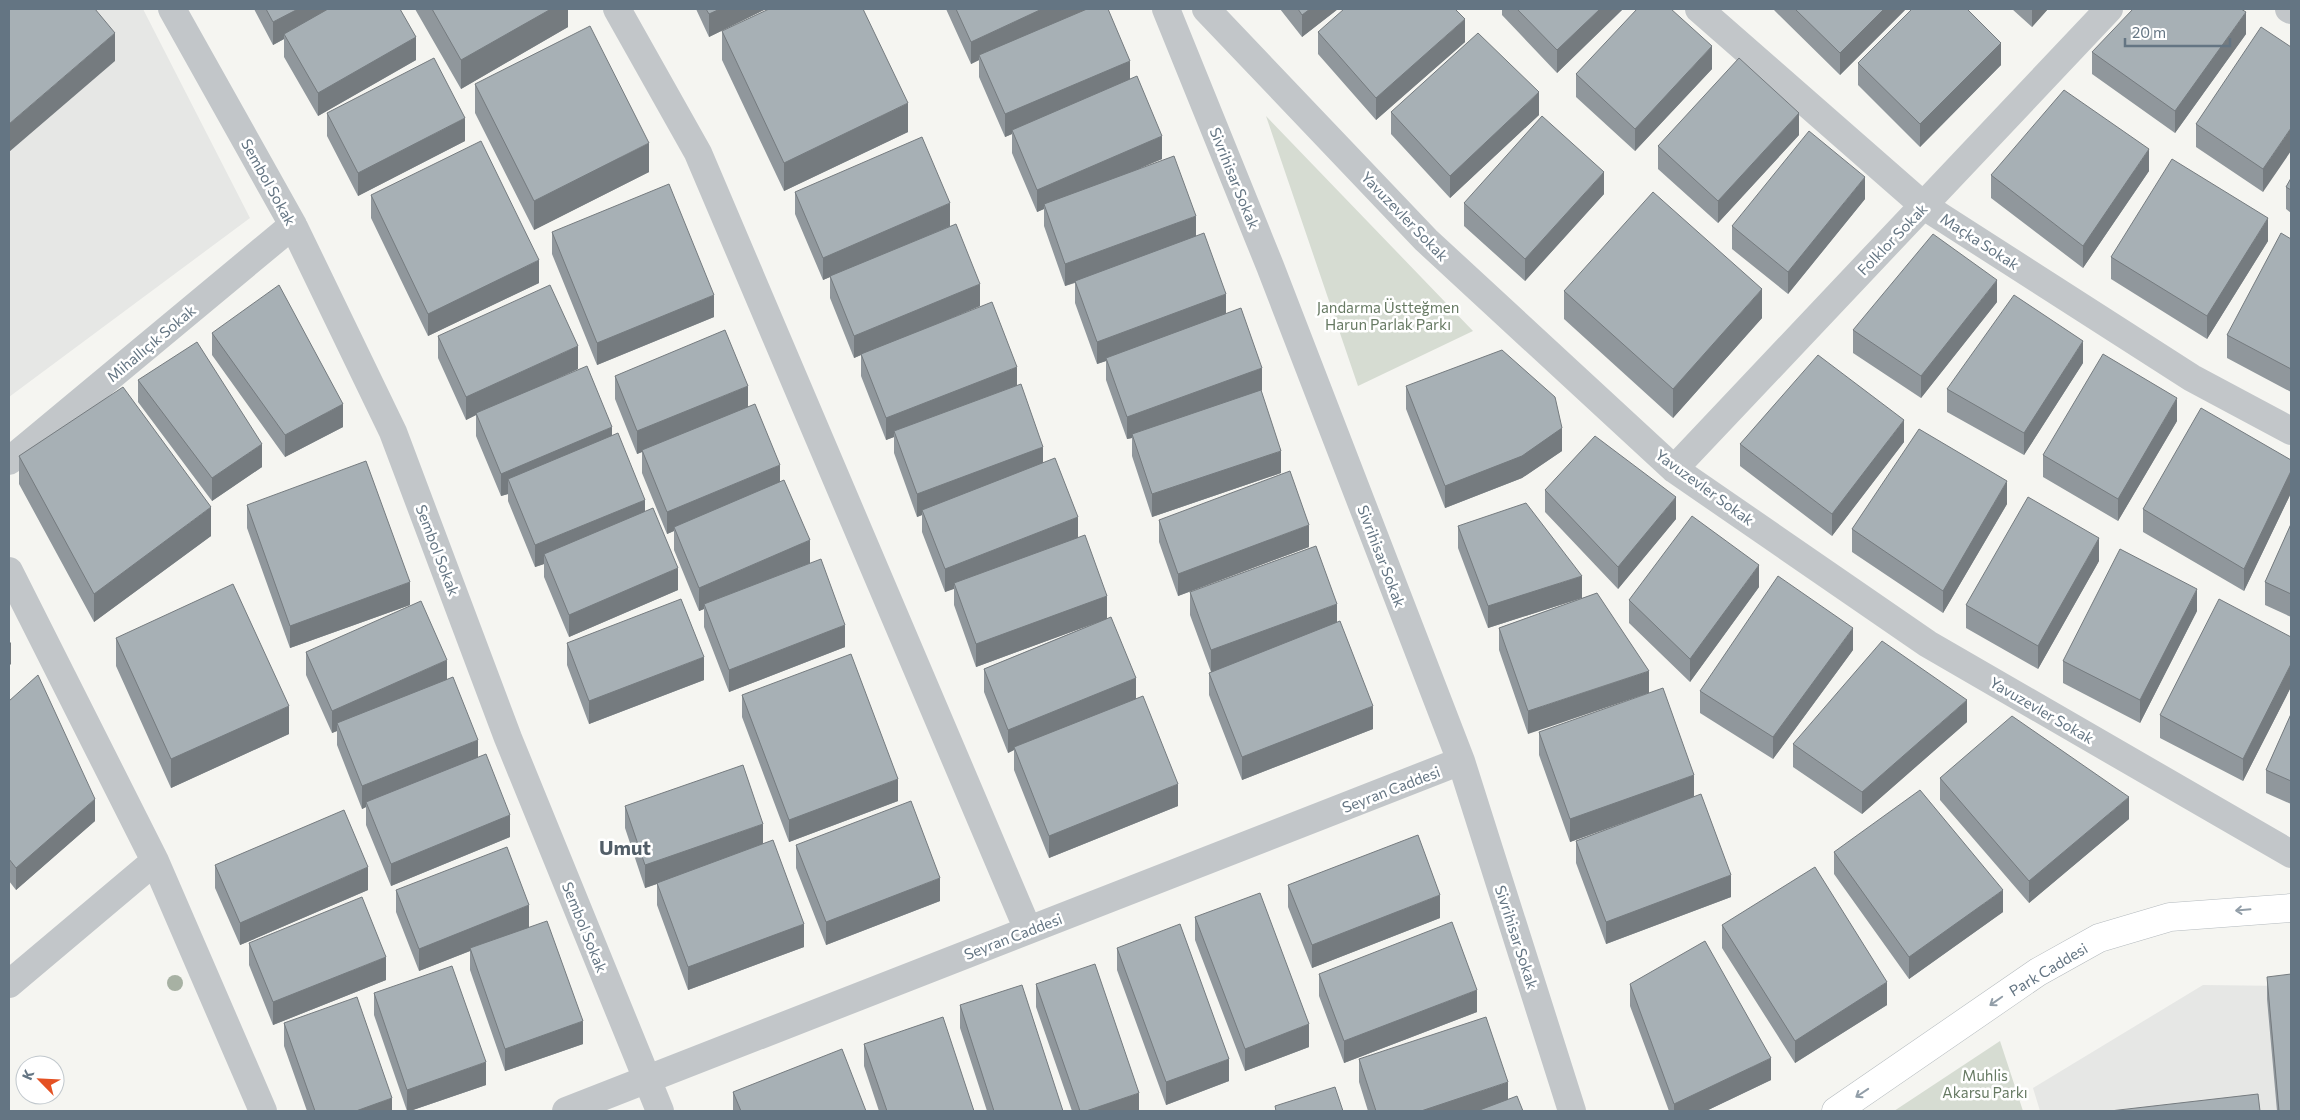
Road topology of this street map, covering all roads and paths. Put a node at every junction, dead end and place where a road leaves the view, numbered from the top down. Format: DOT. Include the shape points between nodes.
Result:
graph roads {
  1 [pos="172,9"];
  2 [pos="617,9"];
  3 [pos="1166,9"];
  4 [pos="1206,9"];
  5 [pos="1699,9"];
  6 [pos="2109,9"];
  7 [pos="1924,206"];
  8 [pos="293,225"];
  9 [pos="2291,431"];
  10 [pos="9,461"];
  11 [pos="1674,469"];
  12 [pos="9,571"];
  13 [pos="1461,761"];
  14 [pos="2291,854"];
  15 [pos="155,861"];
  16 [pos="2291,908"];
  17 [pos="1028,930"];
  18 [pos="9,984"];
  19 [pos="647,1080"];
  20 [pos="263,1111"];
  21 [pos="566,1111"];
  22 [pos="660,1111"];
  23 [pos="1572,1111"];
  24 [pos="1836,1111"];
  1 -- 8 [label="street, Sembol Sokak"];
  2 -- 17 [label="street" via="698,152"];
  3 -- 13 [label="street, Sivrihisar Sokak" via="1270,266"];
  4 -- 11 [label="street, Yavuzevler Sokak" via="1426,240"];
  5 -- 7 [label="street, Maçka Sokak"];
  6 -- 7 [label="street, Folklor Sokak"];
  7 -- 9 [label="street, Maçka Sokak" via="2192,378"];
  7 -- 11 [label="street, Folklor Sokak"];
  8 -- 10 [label="street, Mihallıçık Sokak"];
  8 -- 19 [label="street, Sembol Sokak" via="393,432 508,738"];
  11 -- 14 [label="street, Yavuzevler Sokak" via="1928,644"];
  12 -- 15 [label="street"];
  13 -- 17 [label="street, Seyran Caddesi"];
  13 -- 23 [label="street, Sivrihisar Sokak"];
  15 -- 18 [label="street"];
  15 -- 20 [label="street"];
  16 -- 24 [label="street, Park Caddesi, one-way" via="2170,917 2099,938 2038,972"];
  17 -- 19 [label="street, Seyran Caddesi"];
  19 -- 21 [label="street, Seyran Caddesi"];
  19 -- 22 [label="street, Sembol Sokak"];
}
